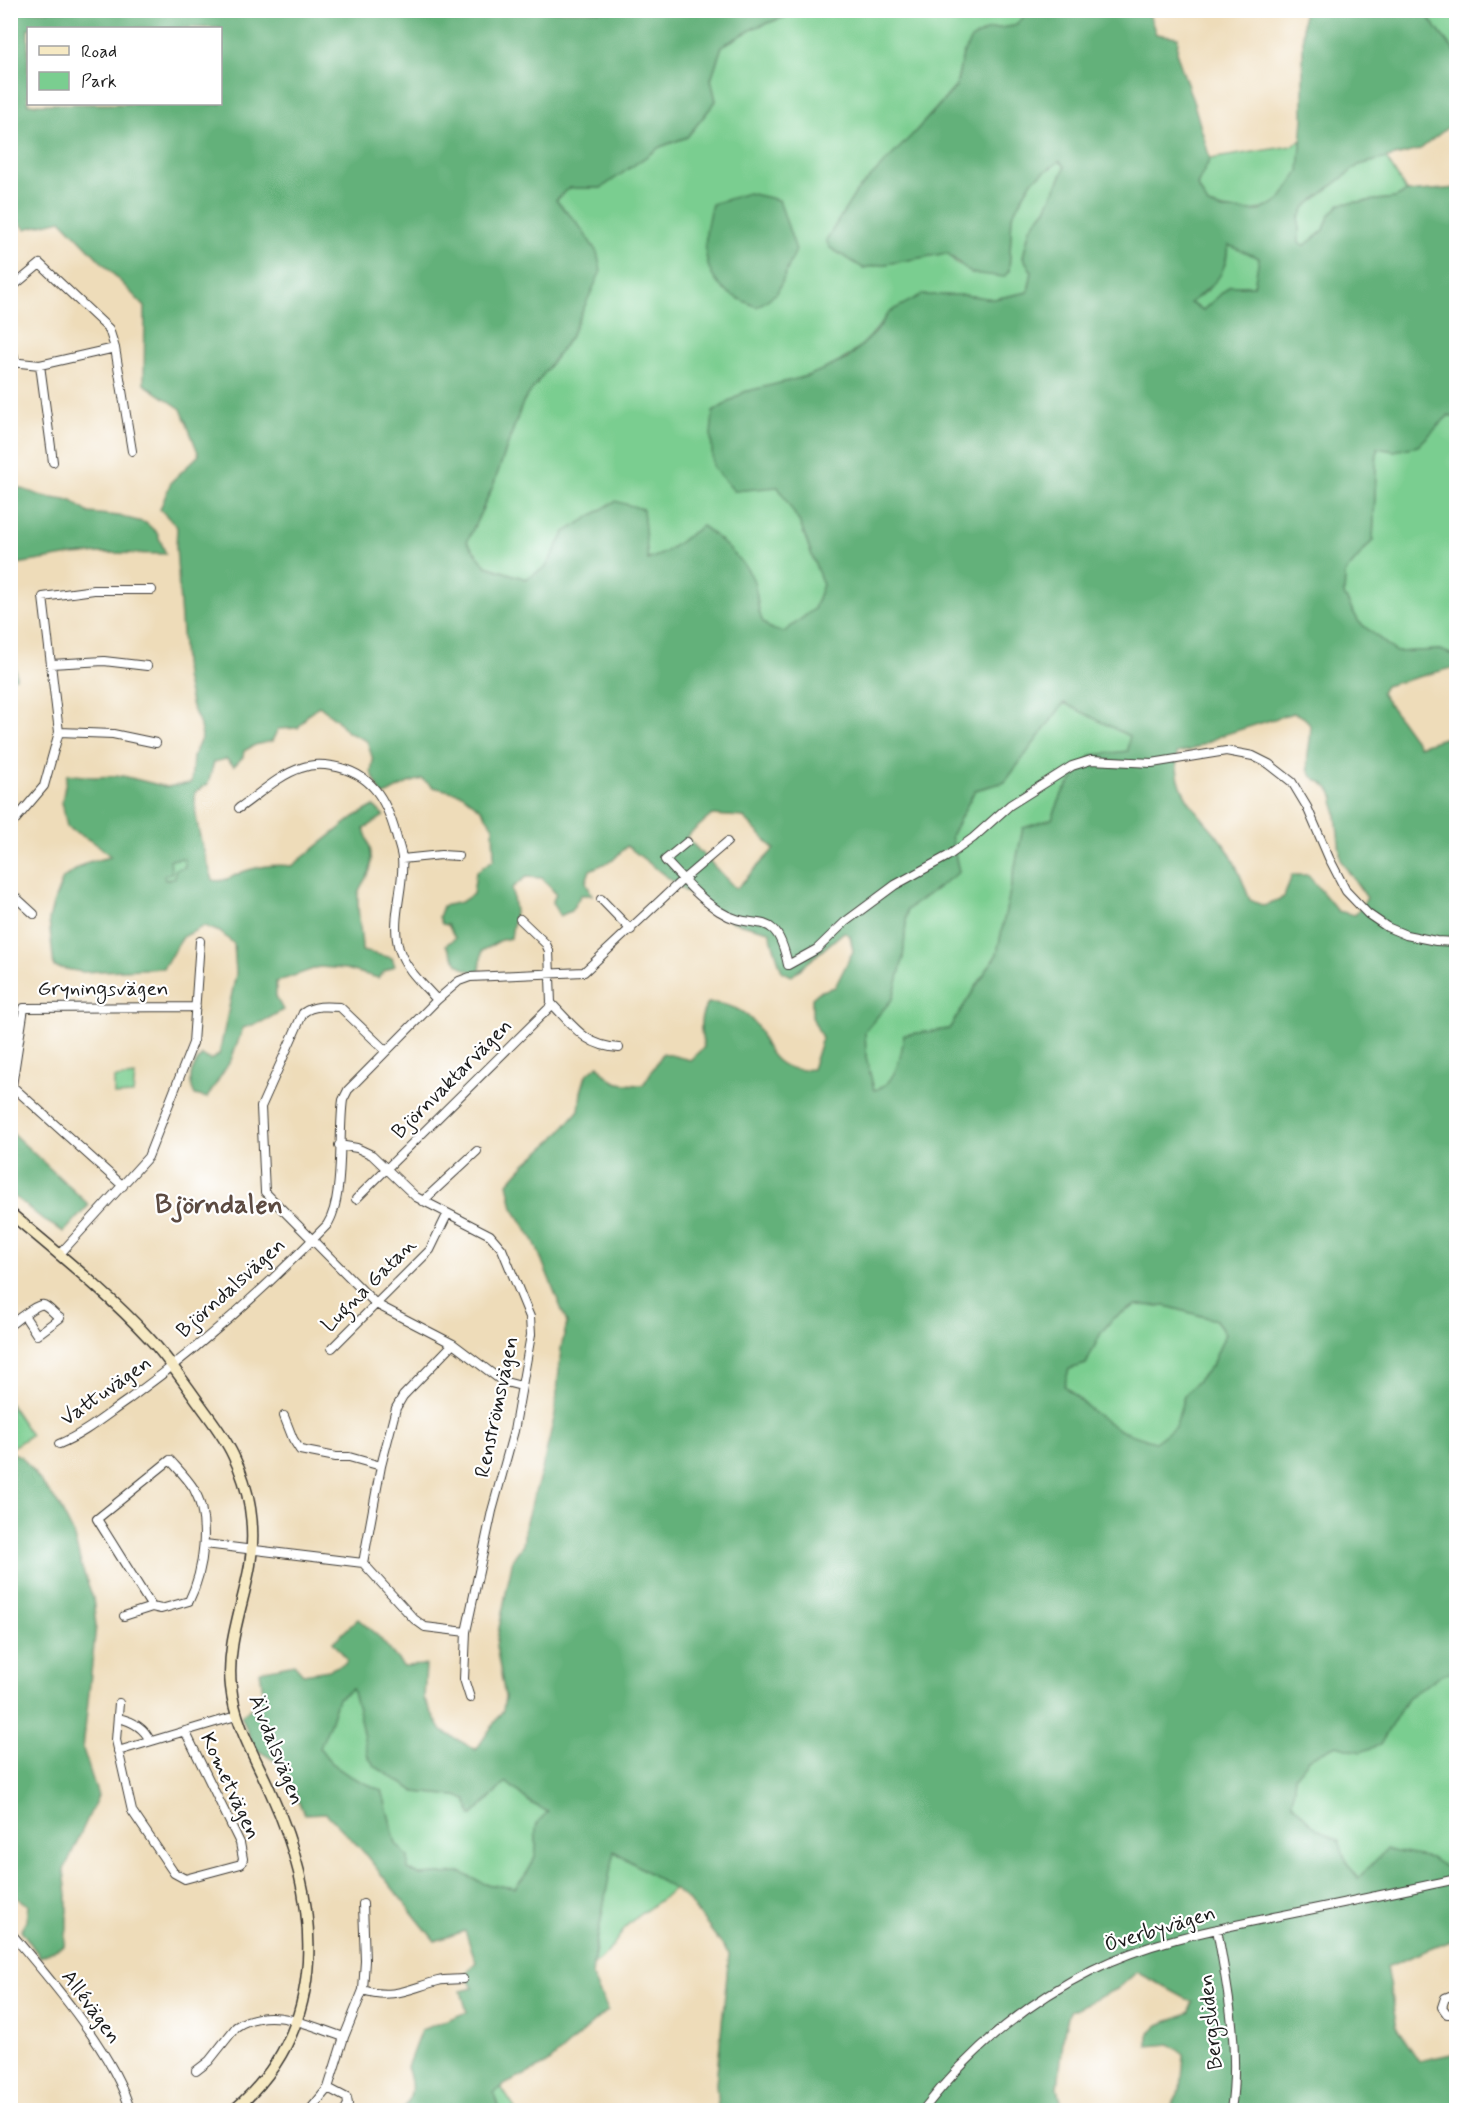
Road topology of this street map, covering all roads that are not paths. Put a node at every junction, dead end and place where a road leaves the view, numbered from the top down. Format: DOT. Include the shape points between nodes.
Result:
graph roads {
  1 [pos="10,289"];
  2 [pos="10,339"];
  3 [pos="115,348"];
  4 [pos="13,362"];
  5 [pos="40,365"];
  6 [pos="132,451"];
  7 [pos="53,462"];
  8 [pos="152,590"];
  9 [pos="51,664"];
  10 [pos="147,666"];
  11 [pos="59,732"];
  12 [pos="156,743"];
  13 [pos="239,808"];
  14 [pos="11,824"];
  15 [pos="687,842"];
  16 [pos="727,842"];
  17 [pos="458,856"];
  18 [pos="402,858"];
  19 [pos="683,880"];
  20 [pos="10,892"];
  21 [pos="601,899"];
  22 [pos="34,914"];
  23 [pos="520,919"];
  24 [pos="631,930"];
  25 [pos="200,941"];
  26 [pos="1456,942"];
  27 [pos="549,975"];
  28 [pos="437,1000"];
  29 [pos="551,1003"];
  30 [pos="195,1007"];
  31 [pos="619,1048"];
  32 [pos="386,1052"];
  33 [pos="339,1145"];
  34 [pos="477,1151"];
  35 [pos="386,1169"];
  36 [pos="123,1186"];
  37 [pos="356,1200"];
  38 [pos="423,1201"];
  39 [pos="10,1213"];
  40 [pos="447,1215"];
  41 [pos="313,1240"];
  42 [pos="59,1255"];
  43 [pos="376,1304"];
  44 [pos="24,1315"];
  45 [pos="10,1325"];
  46 [pos="453,1344"];
  47 [pos="332,1348"];
  48 [pos="173,1366"];
  49 [pos="521,1386"];
  50 [pos="284,1416"];
  51 [pos="59,1444"];
  52 [pos="381,1466"];
  53 [pos="205,1544"];
  54 [pos="251,1549"];
  55 [pos="363,1563"];
  56 [pos="152,1607"];
  57 [pos="124,1616"];
  58 [pos="466,1632"];
  59 [pos="470,1698"];
  60 [pos="119,1703"];
  61 [pos="236,1716"];
  62 [pos="118,1718"];
  63 [pos="185,1731"];
  64 [pos="150,1741"];
  65 [pos="118,1751"];
  66 [pos="1456,1879"];
  67 [pos="363,1904"];
  68 [pos="1217,1929"];
  69 [pos="10,1932"];
  70 [pos="463,1979"];
  71 [pos="363,1990"];
  72 [pos="1456,1997"];
  73 [pos="1456,2014"];
  74 [pos="297,2021"];
  75 [pos="344,2037"];
  76 [pos="196,2071"];
  77 [pos="328,2088"];
  78 [pos="130,2110"];
  79 [pos="234,2110"];
  80 [pos="310,2110"];
  81 [pos="345,2110"];
  82 [pos="923,2110"];
  83 [pos="1231,2110"];
  1 -- 3 [label="street" via="40,264 109,329"];
  2 -- 4 [label="street"];
  3 -- 5 [label="street"];
  3 -- 6 [label="street"];
  4 -- 5 [label="street"];
  5 -- 7 [label="street"];
  8 -- 9 [label="street" via="94,590 43,597"];
  9 -- 10 [label="street" via="104,661"];
  9 -- 11 [label="street"];
  11 -- 12 [label="street" via="113,734"];
  11 -- 14 [label="street" via="44,786"];
  13 -- 18 [label="street" via="298,769 309,765 342,768 367,781 386,804"];
  15 -- 19 [label="street" via="665,860"];
  16 -- 19 [label="street, Björndalsvägen"];
  17 -- 18 [label="street"];
  18 -- 28 [label="street" via="398,946 406,966"];
  19 -- 24 [label="street, Björndalsvägen"];
  19 -- 26 [label="street" via="727,915 773,928 788,965 817,949 844,922 895,885 948,856 1010,805 1072,766 1091,760 1152,763 1226,751 1253,756 1292,782 1346,891 1368,914 1406,935"];
  20 -- 22 [label="street"];
  21 -- 24 [label="street"];
  23 -- 27 [label="street" via="546,944"];
  24 -- 27 [label="street, Björndalsvägen" via="584,972"];
  25 -- 30 [label="street, Gryningsvägen"];
  27 -- 28 [label="street, Björndalsvägen" via="470,977 459,981"];
  27 -- 29 [label="street"];
  28 -- 32 [label="street, Björndalsvägen"];
  29 -- 31 [label="street" via="585,1038 603,1047"];
  29 -- 35 [label="street, Björnvaktarvägen"];
  30 -- 36 [label="street, Gryningsvägen" via="193,1043 153,1146"];
  30 -- 36 [label="street, Gryningsvägen" via="24,1008 12,1086"];
  32 -- 33 [label="street, Björndalsvägen" via="348,1090 343,1100"];
  32 -- 41 [label="street" via="340,1006 307,1010 300,1017 261,1107 265,1192"];
  33 -- 35 [label="street, Renströmsvägen" via="372,1155"];
  33 -- 41 [label="street, Björndalsvägen" via="332,1218"];
  34 -- 38 [label="street"];
  35 -- 37 [label="street, Björnvaktarvägen"];
  35 -- 38 [label="street, Renströmsvägen"];
  36 -- 42 [label="street, Gryningsvägen"];
  38 -- 40 [label="street, Renströmsvägen"];
  39 -- 42 [label="street, Björndalsvägen"];
  40 -- 43 [label="street, Lugna Gatan" via="430,1250"];
  40 -- 49 [label="street, Renströmsvägen" via="490,1235 502,1250 532,1327"];
  41 -- 43 [label="street"];
  41 -- 48 [label="street, Björndalsvägen" via="224,1325"];
  42 -- 48 [label="street, Björndalsvägen" via="131,1320"];
  43 -- 46 [label="street"];
  43 -- 47 [label="street, Lugna Gatan"];
  44 -- 44 [label="street" via="37,1335 60,1318 44,1305"];
  44 -- 45 [label="street"];
  46 -- 49 [label="street" via="502,1381"];
  46 -- 52 [label="street" via="403,1396 396,1408"];
  48 -- 51 [label="street, Vattuvägen" via="86,1430"];
  48 -- 54 [label="street, Älvdalsvägen" via="220,1433 241,1472 250,1506"];
  49 -- 58 [label="street, Renströmsvägen"];
  50 -- 52 [label="street" via="300,1450"];
  52 -- 55 [label="street"];
  53 -- 54 [label="street"];
  53 -- 56 [label="street" via="189,1601 161,1609"];
  53 -- 56 [label="street" via="203,1519 194,1490 171,1460 97,1519"];
  54 -- 55 [label="street"];
  54 -- 61 [label="street, Älvdalsvägen" via="230,1667"];
  55 -- 58 [label="street" via="424,1627"];
  56 -- 57 [label="street"];
  58 -- 59 [label="street, Renströmsvägen" via="464,1679"];
  60 -- 62 [label="street, Kometvägen"];
  61 -- 63 [label="street, Kometvägen"];
  61 -- 74 [label="street, Älvdalsvägen" via="289,1837 304,1897 309,1933 308,1972"];
  62 -- 64 [label="street" via="141,1727"];
  62 -- 65 [label="street, Kometvägen"];
  63 -- 64 [label="street, Kometvägen"];
  63 -- 65 [label="street, Kometvägen" via="240,1843 241,1864 185,1879 174,1873 132,1812"];
  64 -- 65 [label="street, Kometvägen"];
  66 -- 68 [label="street, Överbyvägen"];
  67 -- 71 [label="street"];
  68 -- 82 [label="street, Överbyvägen" via="1132,1953 1050,1993 1021,2012 970,2056"];
  68 -- 83 [label="street, Bergsliden" via="1233,2025"];
  69 -- 78 [label="street, Allévägen" via="104,2056"];
  70 -- 71 [label="street" via="392,1995"];
  71 -- 75 [label="street"];
  72 -- 73 [label="street" via="1448,1996 1442,2003 1447,2014"];
  74 -- 75 [label="street"];
  74 -- 76 [label="street" via="273,2015 242,2023"];
  74 -- 79 [label="street, Älvdalsvägen" via="267,2079"];
  75 -- 77 [label="street"];
  77 -- 80 [label="street"];
  77 -- 81 [label="street" via="346,2098"];
}
